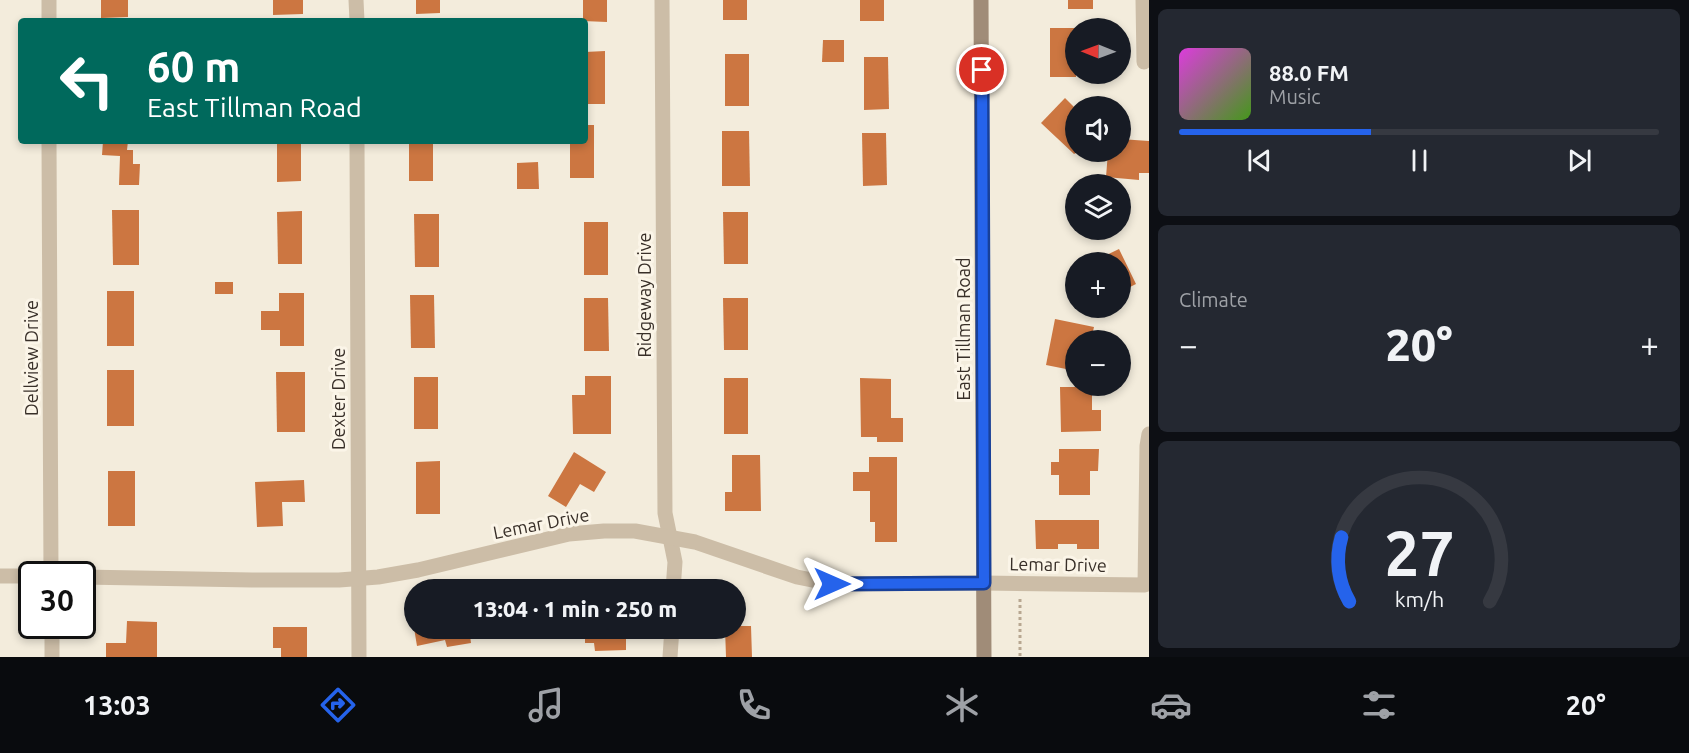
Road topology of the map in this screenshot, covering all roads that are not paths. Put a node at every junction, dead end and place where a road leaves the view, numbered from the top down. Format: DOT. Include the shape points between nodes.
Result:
graph roads {
  1 [pos="49,0"];
  2 [pos="356,0"];
  3 [pos="662,0"];
  4 [pos="981,0"];
  5 [pos="1143,0"];
  6 [pos="49,18"];
  7 [pos="357,18"];
  8 [pos="1144,62"];
  9 [pos="49,144"];
  10 [pos="357,144"];
  11 [pos="1149,434"];
  12 [pos="670,537"];
  13 [pos="51,561"];
  14 [pos="0,576"];
  15 [pos="18,576"];
  16 [pos="96,577"];
  17 [pos="359,579"];
  18 [pos="674,579"];
  19 [pos="984,583"];
  20 [pos="52,639"];
  21 [pos="671,639"];
  22 [pos="52,657"];
  23 [pos="359,657"];
  24 [pos="670,657"];
  25 [pos="984,657"];
  1 -- 6 [label="street"];
  2 -- 7 [label="street"];
  3 -- 12 [label="street, Ridgeway Drive" via="665,513"];
  4 -- 19 [label="main road, East Tillman Road"];
  5 -- 8 [label="street"];
  9 -- 13 [label="street, Dellview Drive"];
  10 -- 17 [label="street, Dexter Drive"];
  11 -- 19 [label="street, Lemar Drive" via="1145,585"];
  12 -- 17 [label="street, Lemar Drive" via="635,531 568,534 418,570"];
  12 -- 18 [label="street, Ridgeway Drive"];
  12 -- 19 [label="street, Lemar Drive" via="797,577 832,584"];
  14 -- 15 [label="street"];
  16 -- 17 [label="street, Lemar Drive"];
  17 -- 23 [label="street, Dexter Drive"];
  19 -- 25 [label="main road, East Tillman Road"];
  20 -- 22 [label="street"];
  21 -- 24 [label="street"];
}
